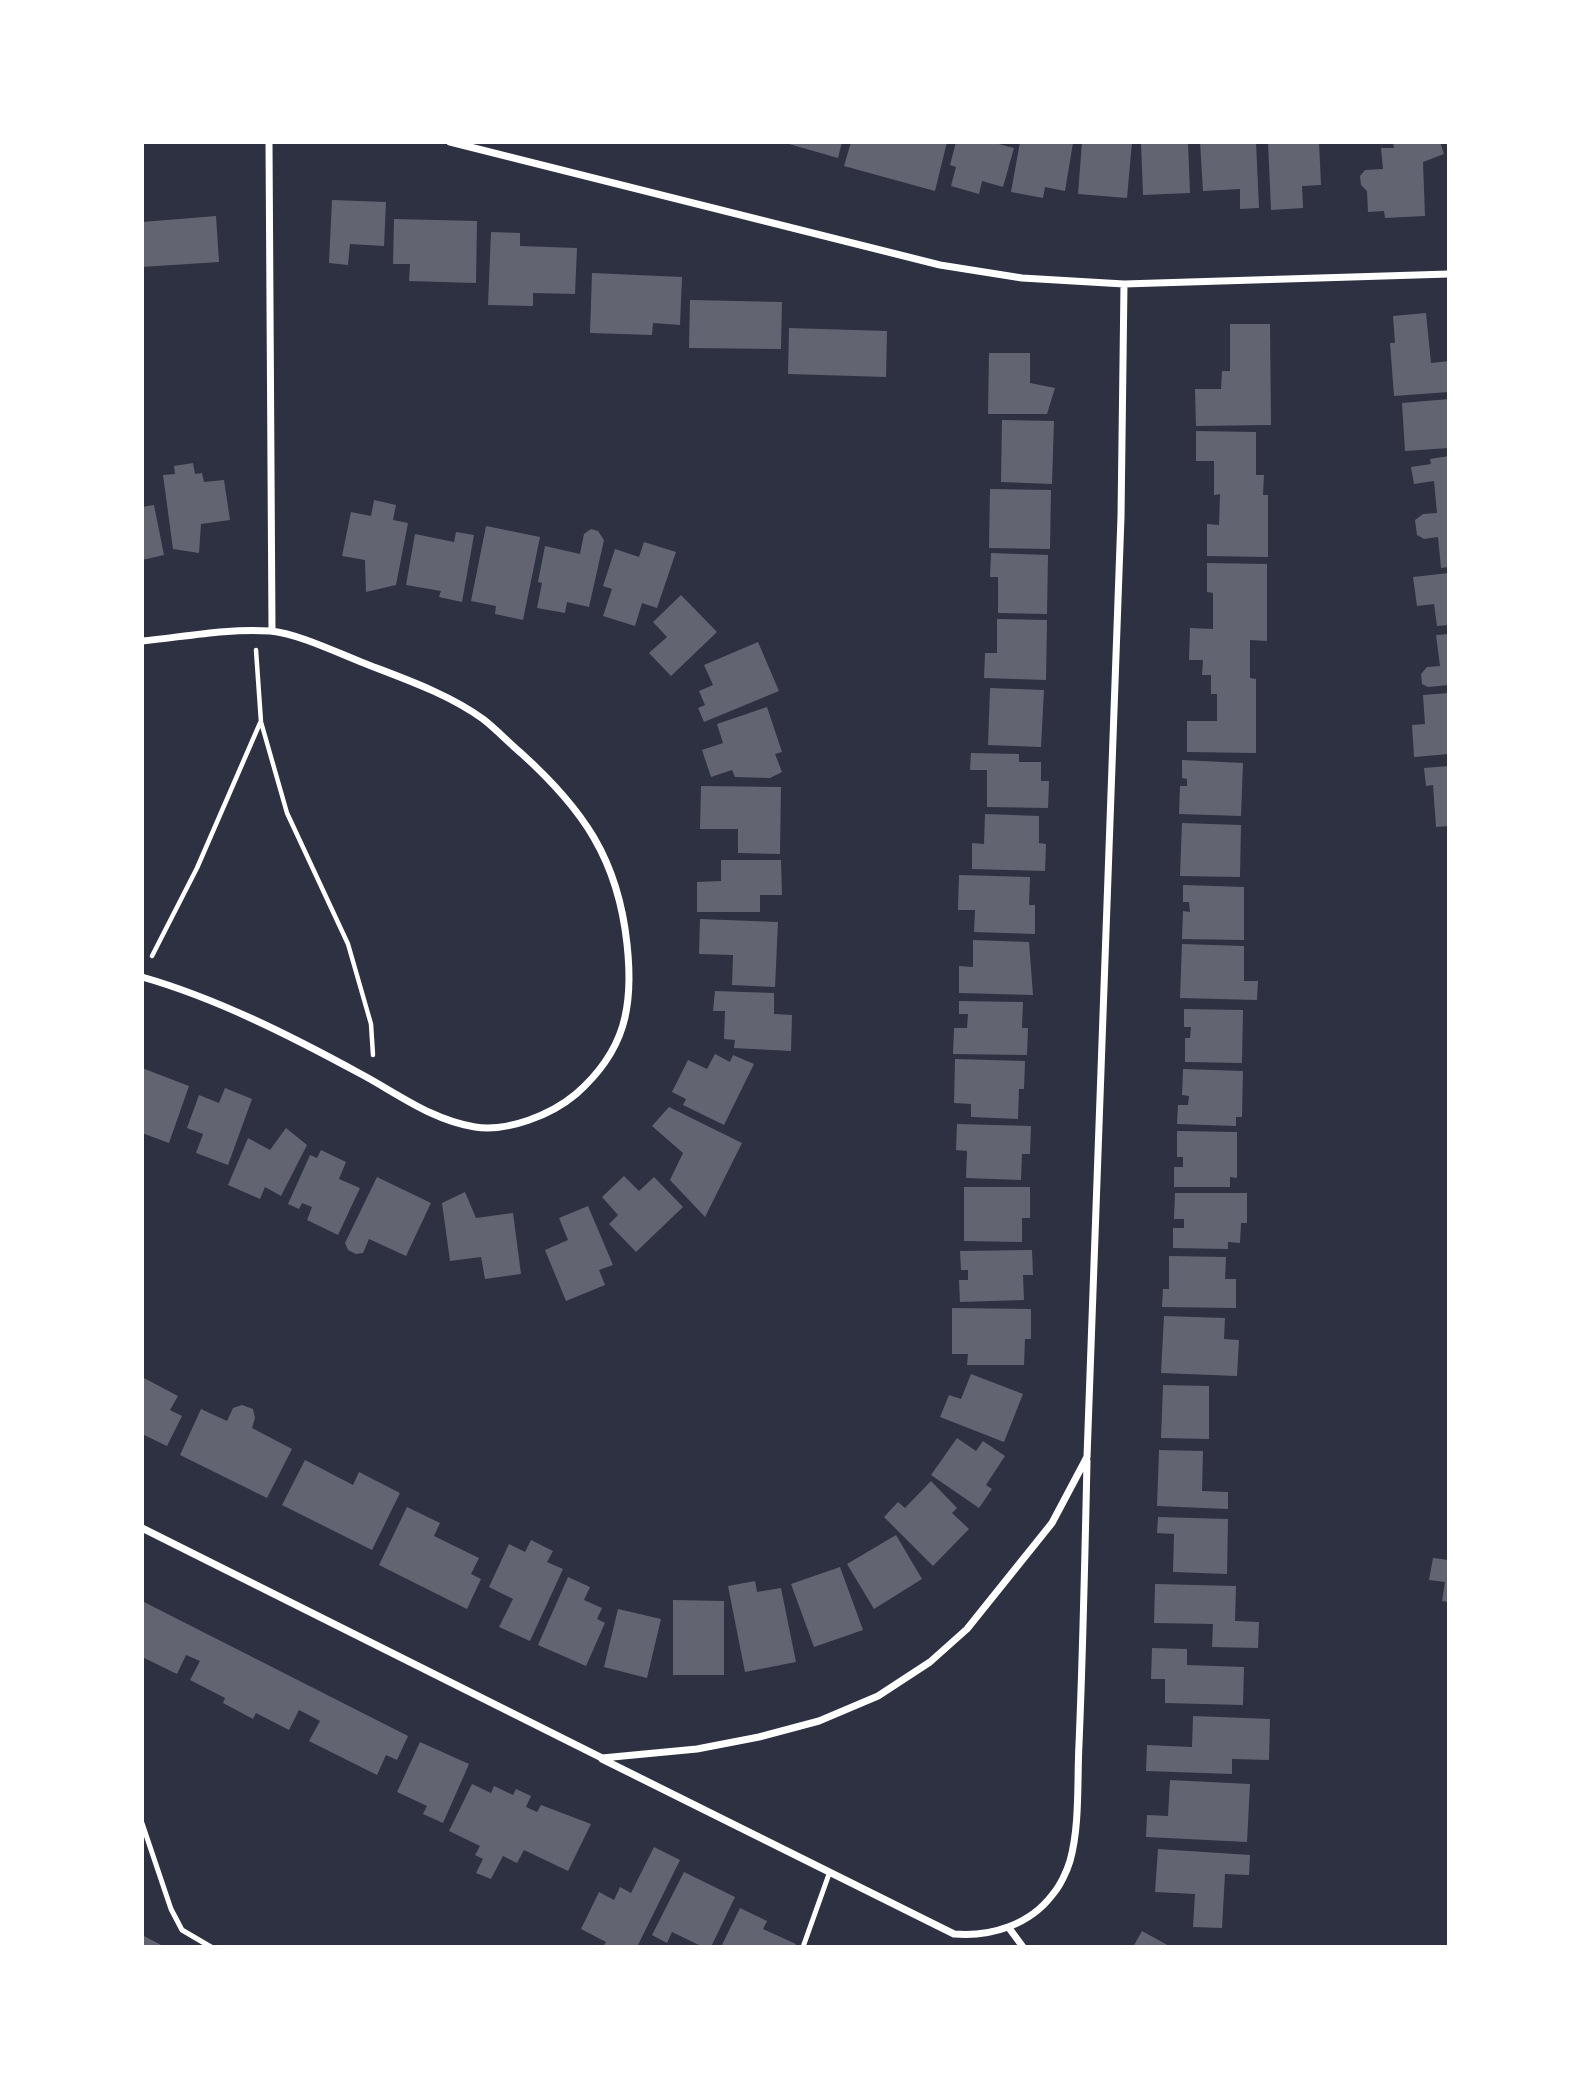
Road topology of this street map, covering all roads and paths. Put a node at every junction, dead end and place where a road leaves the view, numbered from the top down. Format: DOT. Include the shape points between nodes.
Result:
graph roads {
  1 [pos="269,142"];
  2 [pos="450,142"];
  3 [pos="1449,274"];
  4 [pos="1124,284"];
  5 [pos="272,631"];
  6 [pos="255,632"];
  7 [pos="142,641"];
  8 [pos="261,722"];
  9 [pos="148,964"];
  10 [pos="142,978"];
  11 [pos="374,1081"];
  12 [pos="1087,1457"];
  13 [pos="142,1528"];
  14 [pos="602,1758"];
  15 [pos="142,1823"];
  16 [pos="829,1874"];
  17 [pos="1009,1928"];
  18 [pos="211,1947"];
  19 [pos="803,1947"];
  20 [pos="1023,1947"];
  1 -- 5 [label="street"];
  2 -- 4 [label="street" via="940,265 1022,278"];
  3 -- 4 [label="street"];
  4 -- 12 [label="street" via="1120,530"];
  5 -- 6 [label="street"];
  5 -- 11 [label="street" via="424,686 482,718 558,787 588,825 613,879 624,919 630,975 622,1034 594,1078 562,1106 522,1122 477,1128 430,1114"];
  6 -- 7 [label="street"];
  6 -- 8 [label="path"];
  8 -- 9 [label="path" via="197,868"];
  8 -- 11 [label="path" via="287,813 348,944 371,1024"];
  10 -- 11 [label="street" via="257,1023"];
  12 -- 14 [label="street" via="1052,1523 967,1629 930,1662 878,1696 819,1721 759,1737 697,1749"];
  12 -- 17 [label="street" via="1082,1687 1070,1861 1054,1894 1034,1915"];
  13 -- 14 [label="street"];
  14 -- 16 [label="street"];
  15 -- 18 [label="lane" via="182,1930"];
  16 -- 17 [label="street" via="954,1934 974,1936"];
  16 -- 19 [label="lane"];
  17 -- 20 [label="street"];
}
